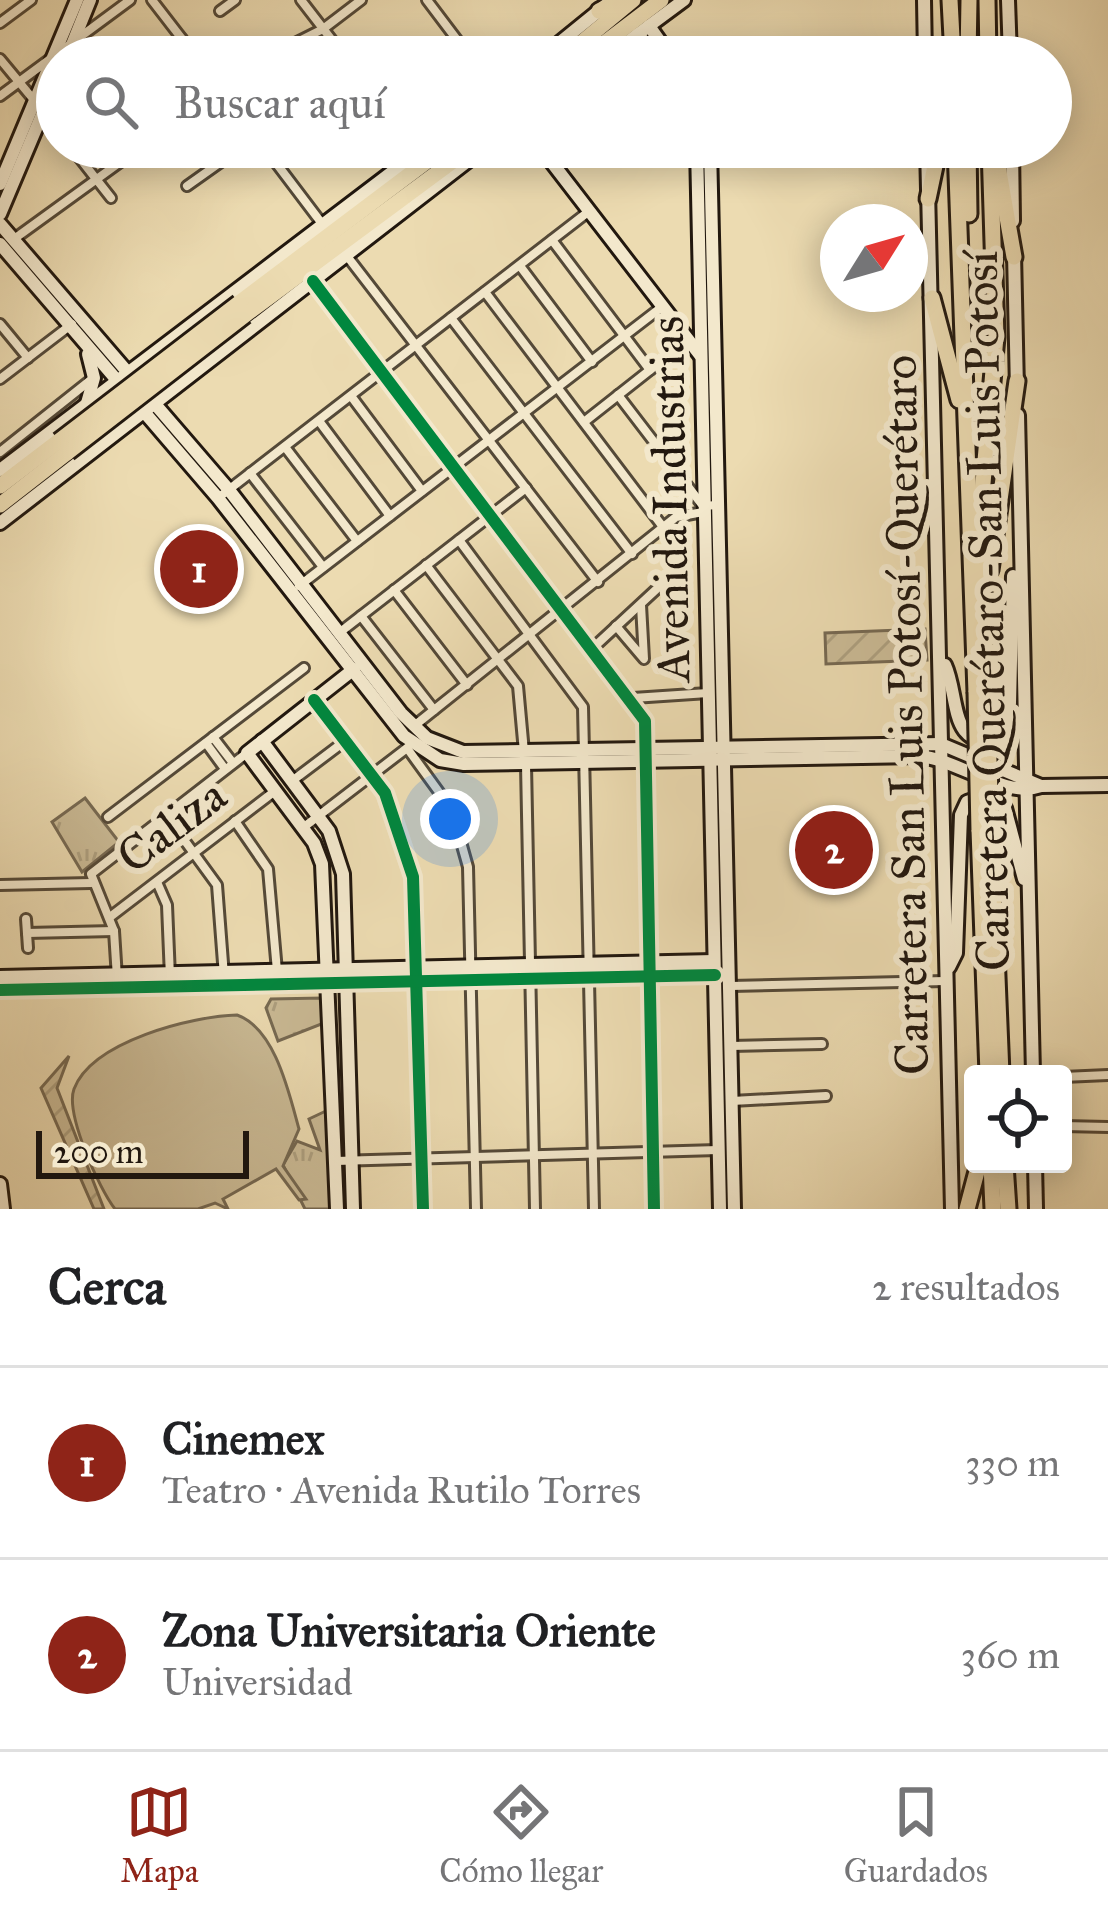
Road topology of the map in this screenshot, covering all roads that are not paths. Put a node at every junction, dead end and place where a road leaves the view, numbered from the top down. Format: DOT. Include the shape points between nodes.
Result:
graph roads {
  1 [pos="31,0"];
  2 [pos="77,0"];
  3 [pos="90,0"];
  4 [pos="130,0"];
  5 [pos="152,0"];
  6 [pos="235,0"];
  7 [pos="302,0"];
  8 [pos="361,0"];
  9 [pos="427,0"];
  10 [pos="633,0"];
  11 [pos="661,0"];
  12 [pos="684,0"];
  13 [pos="924,0"];
  14 [pos="950,0"];
  15 [pos="969,0"];
  16 [pos="987,0"];
  17 [pos="997,0"];
  18 [pos="1008,0"];
  19 [pos="610,4"];
  20 [pos="220,11"];
  21 [pos="0,23"];
  22 [pos="323,29"];
  23 [pos="643,30"];
  24 [pos="68,36"];
  25 [pos="72,36"];
  26 [pos="85,36"];
  27 [pos="180,36"];
  28 [pos="309,36"];
  29 [pos="328,36"];
  30 [pos="454,36"];
  31 [pos="569,36"];
  32 [pos="589,36"];
  33 [pos="614,36"];
  34 [pos="635,36"];
  35 [pos="646,36"];
  36 [pos="649,36"];
  37 [pos="925,36"];
  38 [pos="951,36"];
  39 [pos="968,36"];
  40 [pos="988,36"];
  41 [pos="998,36"];
  42 [pos="1009,36"];
  43 [pos="0,59"];
  44 [pos="36,71"];
  45 [pos="18,83"];
  46 [pos="0,95"];
  47 [pos="36,102"];
  48 [pos="36,111"];
  49 [pos="36,114"];
  50 [pos="87,168"];
  51 [pos="114,168"];
  52 [pos="212,168"];
  53 [pos="280,168"];
  54 [pos="395,168"];
  55 [pos="416,168"];
  56 [pos="419,168"];
  57 [pos="444,168"];
  58 [pos="459,168"];
  59 [pos="556,168"];
  60 [pos="699,168"];
  61 [pos="710,168"];
  62 [pos="927,168"];
  63 [pos="935,168"];
  64 [pos="957,168"];
  65 [pos="968,168"];
  66 [pos="992,168"];
  67 [pos="995,168"];
  68 [pos="1012,168"];
  69 [pos="410,175"];
  70 [pos="97,181"];
  71 [pos="0,184"];
  72 [pos="187,186"];
  73 [pos="111,198"];
  74 [pos="928,199"];
  75 [pos="418,200"];
  76 [pos="700,202"];
  77 [pos="2,210"];
  78 [pos="589,211"];
  79 [pos="323,225"];
  80 [pos="712,231"];
  81 [pos="552,240"];
  82 [pos="6,242"];
  83 [pos="347,256"];
  84 [pos="1014,257"];
  85 [pos="520,266"];
  86 [pos="314,281"];
  87 [pos="291,282"];
  88 [pos="485,292"];
  89 [pos="932,298"];
  90 [pos="663,306"];
  91 [pos="242,309"];
  92 [pos="451,318"];
  93 [pos="73,323"];
  94 [pos="0,324"];
  95 [pos="625,336"];
  96 [pos="963,336"];
  97 [pos="688,340"];
  98 [pos="416,345"];
  99 [pos="86,349"];
  100 [pos="106,349"];
  101 [pos="151,355"];
  102 [pos="701,356"];
  103 [pos="28,358"];
  104 [pos="592,362"];
  105 [pos="383,370"];
  106 [pos="650,370"];
  107 [pos="713,371"];
  108 [pos="94,378"];
  109 [pos="121,378"];
  110 [pos="0,379"];
  111 [pos="1017,381"];
  112 [pos="177,384"];
  113 [pos="558,387"];
  114 [pos="708,389"];
  115 [pos="618,395"];
  116 [pos="350,396"];
  117 [pos="86,404"];
  118 [pos="148,408"];
  119 [pos="524,413"];
  120 [pos="318,421"];
  121 [pos="584,422"];
  122 [pos="172,425"];
  123 [pos="967,430"];
  124 [pos="489,440"];
  125 [pos="64,447"];
  126 [pos="285,447"];
  127 [pos="0,452"];
  128 [pos="454,466"];
  129 [pos="0,470"];
  130 [pos="250,473"];
  131 [pos="0,486"];
  132 [pos="526,488"];
  133 [pos="422,491"];
  134 [pos="223,494"];
  135 [pos="0,505"];
  136 [pos="708,508"];
  137 [pos="492,515"];
  138 [pos="390,516"];
  139 [pos="0,523"];
  140 [pos="663,527"];
  141 [pos="1020,535"];
  142 [pos="459,539"];
  143 [pos="357,541"];
  144 [pos="632,554"];
  145 [pos="426,566"];
  146 [pos="323,567"];
  147 [pos="598,583"];
  148 [pos="662,584"];
  149 [pos="297,586"];
  150 [pos="394,590"];
  151 [pos="641,605"];
  152 [pos="984,609"];
  153 [pos="564,610"];
  154 [pos="361,616"];
  155 [pos="616,626"];
  156 [pos="339,633"];
  157 [pos="531,636"];
  158 [pos="594,647"];
  159 [pos="942,658"];
  160 [pos="644,659"];
  161 [pos="499,661"];
  162 [pos="658,661"];
  163 [pos="304,668"];
  164 [pos="354,669"];
  165 [pos="467,686"];
  166 [pos="981,692"];
  167 [pos="710,693"];
  168 [pos="633,698"];
  169 [pos="314,700"];
  170 [pos="434,710"];
  171 [pos="710,721"];
  172 [pos="410,739"];
  173 [pos="209,740"];
  174 [pos="262,741"];
  175 [pos="345,741"];
  176 [pos="941,751"];
  177 [pos="717,752"];
  178 [pos="247,753"];
  179 [pos="688,753"];
  180 [pos="644,754"];
  181 [pos="584,757"];
  182 [pos="525,758"];
  183 [pos="229,766"];
  184 [pos="372,775"];
  185 [pos="292,781"];
  186 [pos="1108,785"];
  187 [pos="1026,787"];
  188 [pos="275,791"];
  189 [pos="712,791"];
  190 [pos="166,815"];
  191 [pos="318,816"];
  192 [pos="108,818"];
  193 [pos="235,821"];
  194 [pos="303,828"];
  195 [pos="985,831"];
  196 [pos="194,853"];
  197 [pos="91,878"];
  198 [pos="157,882"];
  199 [pos="0,885"];
  200 [pos="1029,897"];
  201 [pos="110,917"];
  202 [pos="26,919"];
  203 [pos="114,931"];
  204 [pos="27,933"];
  205 [pos="28,948"];
  206 [pos="715,968"];
  207 [pos="649,969"];
  208 [pos="589,971"];
  209 [pos="531,972"];
  210 [pos="471,973"];
  211 [pos="349,975"];
  212 [pos="417,975"];
  213 [pos="277,976"];
  214 [pos="330,976"];
  215 [pos="946,976"];
  216 [pos="0,977"];
  217 [pos="224,978"];
  218 [pos="170,979"];
  219 [pos="117,980"];
  220 [pos="731,986"];
  221 [pos="0,990"];
  222 [pos="822,1044"];
  223 [pos="731,1046"];
  224 [pos="351,1057"];
  225 [pos="334,1059"];
  226 [pos="988,1065"];
  227 [pos="1000,1065"];
  228 [pos="1033,1065"];
  229 [pos="1072,1076"];
  230 [pos="1108,1076"];
  231 [pos="826,1096"];
  232 [pos="732,1100"];
  233 [pos="1072,1126"];
  234 [pos="1108,1127"];
  235 [pos="718,1150"];
  236 [pos="653,1152"];
  237 [pos="593,1153"];
  238 [pos="534,1155"];
  239 [pos="475,1156"];
  240 [pos="423,1158"];
  241 [pos="352,1160"];
  242 [pos="336,1161"];
  243 [pos="977,1173"];
  244 [pos="991,1173"];
  245 [pos="1005,1173"];
  246 [pos="1035,1173"];
  247 [pos="0,1184"];
  248 [pos="4,1209"];
  249 [pos="338,1209"];
  250 [pos="353,1209"];
  251 [pos="423,1209"];
  252 [pos="476,1209"];
  253 [pos="535,1209"];
  254 [pos="594,1209"];
  255 [pos="654,1209"];
  256 [pos="720,1209"];
  257 [pos="734,1209"];
  258 [pos="952,1209"];
  259 [pos="968,1209"];
  260 [pos="993,1209"];
  261 [pos="1012,1209"];
  262 [pos="1036,1209"];
  1 -- 21 [label="street"];
  2 -- 24 [label="main road"];
  3 -- 25 [label="main road"];
  4 -- 26 [label="street"];
  5 -- 27 [label="street"];
  6 -- 20 [label="street"];
  7 -- 22 [label="street"];
  8 -- 22 [label="street"];
  9 -- 30 [label="street"];
  10 -- 32 [label="highway"];
  11 -- 33 [label="highway"];
  12 -- 23 [label="main road"];
  13 -- 37 [label="main road"];
  14 -- 38 [label="highway"];
  15 -- 39 [label="highway"];
  16 -- 40 [label="highway"];
  17 -- 41 [label="highway"];
  18 -- 42 [label="main road"];
  19 -- 31 [label="main road"];
  22 -- 28 [label="street"];
  22 -- 29 [label="street"];
  23 -- 34 [label="main road"];
  23 -- 35 [label="main road"];
  23 -- 36 [label="main road"];
  43 -- 45 [label="street"];
  44 -- 45 [label="street"];
  45 -- 46 [label="street"];
  45 -- 47 [label="street"];
  48 -- 71 [label="main road"];
  49 -- 77 [label="main road"];
  50 -- 70 [label="street"];
  51 -- 70 [label="street"];
  52 -- 72 [label="street"];
  53 -- 79 [label="street"];
  54 -- 79 [label="main road"];
  55 -- 69 [label="highway"];
  56 -- 69 [label="highway"];
  57 -- 87 [label="highway"];
  58 -- 75 [label="main road"];
  59 -- 78 [label="main road"];
  60 -- 76 [label="main road, Avenida Industrias"];
  61 -- 80 [label="main road, Avenida Industrias"];
  62 -- 74 [label="main road, Carretera San Luis Potosí-Querétaro"];
  63 -- 74 [label="highway"];
  64 -- 96 [label="highway"];
  65 -- 96 [label="highway"];
  66 -- 152 [label="highway" via="996,337 982,470"];
  67 -- 84 [label="highway"];
  68 -- 84 [label="main road, Carretera Querétaro-San Luis Potosí"];
  69 -- 91 [label="highway"];
  70 -- 73 [label="street"];
  70 -- 82 [label="street"];
  74 -- 89 [label="main road, Carretera San Luis Potosí-Querétaro"];
  75 -- 83 [label="main road"];
  75 -- 87 [label="highway"];
  76 -- 80 [label="main road"];
  76 -- 102 [label="main road, Avenida Industrias"];
  77 -- 82 [label="main road"];
  78 -- 81 [label="street"];
  78 -- 90 [label="main road"];
  79 -- 101 [label="main road"];
  80 -- 107 [label="main road, Avenida Industrias"];
  81 -- 85 [label="street"];
  81 -- 95 [label="street"];
  82 -- 93 [label="main road"];
  83 -- 86 [label="main road"];
  83 -- 98 [label="street"];
  84 -- 111 [label="main road, Carretera Querétaro-San Luis Potosí"];
  85 -- 88 [label="street"];
  85 -- 104 [label="street"];
  86 -- 105 [label="street"];
  86 -- 112 [label="main road"];
  87 -- 91 [label="highway"];
  88 -- 92 [label="street"];
  88 -- 113 [label="street"];
  89 -- 123 [label="highway"];
  89 -- 159 [label="main road, Carretera San Luis Potosí-Querétaro"];
  90 -- 95 [label="street"];
  90 -- 97 [label="main road"];
  91 -- 125 [label="highway, bridge"];
  92 -- 98 [label="street"];
  92 -- 119 [label="street"];
  93 -- 99 [label="main road"];
  93 -- 100 [label="main road"];
  93 -- 103 [label="street"];
  94 -- 103 [label="street"];
  95 -- 104 [label="street"];
  95 -- 106 [label="street"];
  96 -- 123 [label="highway"];
  97 -- 102 [label="main road"];
  97 -- 106 [label="street"];
  98 -- 105 [label="street"];
  98 -- 124 [label="street"];
  99 -- 108 [label="main road"];
  99 -- 109 [label="main road"];
  100 -- 101 [label="main road"];
  100 -- 109 [label="main road"];
  101 -- 109 [label="main road"];
  101 -- 112 [label="main road" via="158,380"];
  102 -- 107 [label="main road"];
  102 -- 114 [label="main road, Avenida Industrias"];
  103 -- 110 [label="street"];
  104 -- 113 [label="street"];
  105 -- 116 [label="street"];
  105 -- 128 [label="street"];
  106 -- 115 [label="street"];
  107 -- 114 [label="main road, Avenida Industrias"];
  108 -- 117 [label="main road"];
  108 -- 127 [label="street"];
  109 -- 117 [label="main road"];
  109 -- 118 [label="main road"];
  111 -- 141 [label="main road, Carretera Querétaro-San Luis Potosí"];
  111 -- 152 [label="highway"];
  112 -- 118 [label="main road"];
  112 -- 122 [label="main road" via="168,399"];
  113 -- 119 [label="street"];
  113 -- 121 [label="street"];
  114 -- 136 [label="main road, Avenida Industrias"];
  115 -- 121 [label="street"];
  115 -- 136 [label="street"];
  116 -- 120 [label="street"];
  116 -- 133 [label="street"];
  117 -- 129 [label="main road"];
  118 -- 122 [label="main road"];
  118 -- 134 [label="main road"];
  118 -- 139 [label="main road"];
  119 -- 124 [label="street"];
  119 -- 144 [label="street"];
  120 -- 126 [label="street"];
  120 -- 138 [label="street"];
  121 -- 140 [label="street"];
  122 -- 134 [label="main road"];
  123 -- 166 [label="highway"];
  124 -- 128 [label="street"];
  124 -- 132 [label="street"];
  125 -- 131 [label="highway"];
  125 -- 135 [label="highway"];
  126 -- 130 [label="street"];
  126 -- 143 [label="street"];
  128 -- 133 [label="street"];
  128 -- 137 [label="street"];
  130 -- 134 [label="street"];
  130 -- 146 [label="street"];
  132 -- 137 [label="street"];
  132 -- 147 [label="street"];
  133 -- 138 [label="street"];
  134 -- 149 [label="main road"];
  136 -- 140 [label="street"];
  136 -- 167 [label="main road, Avenida Industrias"];
  136 -- 177 [label="main road, Avenida Industrias"];
  137 -- 142 [label="street"];
  137 -- 153 [label="street"];
  138 -- 143 [label="street"];
  140 -- 144 [label="street"];
  141 -- 159 [label="main road" via="1010,703 999,737 968,737 958,724"];
  141 -- 187 [label="main road, Carretera Querétaro-San Luis Potosí"];
  142 -- 145 [label="street"];
  142 -- 157 [label="street"];
  143 -- 146 [label="street"];
  144 -- 147 [label="street"];
  145 -- 150 [label="street"];
  145 -- 161 [label="street"];
  146 -- 149 [label="street"];
  147 -- 153 [label="street"];
  148 -- 151 [label="street"];
  149 -- 156 [label="main road"];
  149 -- 164 [label="main road"];
  150 -- 154 [label="street"];
  150 -- 165 [label="street"];
  151 -- 155 [label="street"];
  151 -- 160 [label="street"];
  152 -- 166 [label="highway"];
  153 -- 157 [label="street"];
  153 -- 158 [label="street"];
  154 -- 156 [label="street"];
  154 -- 170 [label="street"];
  155 -- 158 [label="street"];
  155 -- 160 [label="street"];
  156 -- 172 [label="main road"];
  157 -- 161 [label="street"];
  157 -- 181 [label="street" via="580,700"];
  158 -- 168 [label="street"];
  159 -- 176 [label="main road, Carretera San Luis Potosí-Querétaro"];
  160 -- 162 [label="street"];
  161 -- 165 [label="street"];
  161 -- 182 [label="street" via="523,700"];
  163 -- 173 [label="street"];
  164 -- 169 [label="main road"];
  164 -- 172 [label="main road"];
  165 -- 170 [label="street"];
  166 -- 195 [label="highway, bridge"];
  167 -- 168 [label="street"];
  167 -- 171 [label="main road, Avenida Industrias"];
  168 -- 180 [label="street" via="645,721"];
  169 -- 174 [label="main road"];
  169 -- 175 [label="street"];
  170 -- 172 [label="street"];
  171 -- 177 [label="main road, Avenida Industrias"];
  171 -- 179 [label="main road"];
  172 -- 182 [label="main road" via="440,760"];
  172 -- 184 [label="street"];
  172 -- 210 [label="street" via="462,838"];
  173 -- 183 [label="street"];
  173 -- 192 [label="street"];
  174 -- 178 [label="main road"];
  174 -- 185 [label="main road"];
  175 -- 184 [label="street"];
  175 -- 185 [label="street"];
  176 -- 177 [label="main road"];
  176 -- 187 [label="main road"];
  176 -- 215 [label="main road, Carretera San Luis Potosí-Querétaro"];
  177 -- 179 [label="main road"];
  177 -- 189 [label="main road, Avenida Industrias"];
  177 -- 220 [label="main road, Avenida Industrias"];
  178 -- 183 [label="street"];
  178 -- 188 [label="main road"];
  179 -- 180 [label="main road"];
  179 -- 189 [label="main road"];
  180 -- 181 [label="main road"];
  180 -- 207 [label="street"];
  181 -- 182 [label="main road"];
  181 -- 208 [label="street"];
  182 -- 209 [label="street"];
  183 -- 190 [label="street"];
  184 -- 191 [label="street"];
  184 -- 212 [label="street" via="413,877"];
  185 -- 191 [label="main road"];
  186 -- 187 [label="main road"];
  187 -- 200 [label="main road, Carretera Querétaro-San Luis Potosí"];
  188 -- 193 [label="street, Caliza"];
  188 -- 194 [label="main road"];
  189 -- 206 [label="main road, Avenida Industrias"];
  190 -- 196 [label="street"];
  190 -- 197 [label="street"];
  191 -- 194 [label="street"];
  191 -- 211 [label="main road" via="344,874"];
  193 -- 196 [label="street, Caliza"];
  193 -- 213 [label="street" via="268,868"];
  194 -- 214 [label="main road" via="322,864"];
  195 -- 226 [label="highway"];
  195 -- 227 [label="highway"];
  196 -- 198 [label="street, Caliza"];
  196 -- 217 [label="street" via="217,885"];
  197 -- 199 [label="street"];
  197 -- 201 [label="street"];
  198 -- 201 [label="street, Caliza"];
  198 -- 218 [label="street" via="167,905"];
  200 -- 215 [label="main road" via="1005,808 987,796 967,802 956,953"];
  200 -- 228 [label="main road, Carretera Querétaro-San Luis Potosí"];
  201 -- 203 [label="street"];
  202 -- 204 [label="street"];
  203 -- 204 [label="street"];
  203 -- 219 [label="street"];
  204 -- 205 [label="street"];
  206 -- 207 [label="main road"];
  206 -- 235 [label="main road, Avenida Industrias"];
  207 -- 208 [label="main road"];
  207 -- 236 [label="street"];
  208 -- 209 [label="main road"];
  208 -- 237 [label="street"];
  209 -- 210 [label="main road"];
  209 -- 238 [label="street"];
  210 -- 212 [label="main road"];
  210 -- 239 [label="street"];
  211 -- 212 [label="main road"];
  211 -- 214 [label="main road"];
  211 -- 224 [label="main road"];
  212 -- 240 [label="street"];
  213 -- 214 [label="main road"];
  213 -- 217 [label="main road"];
  214 -- 225 [label="main road"];
  215 -- 220 [label="street"];
  215 -- 258 [label="main road, Carretera San Luis Potosí-Querétaro"];
  216 -- 219 [label="main road"];
  217 -- 218 [label="main road"];
  218 -- 219 [label="main road"];
  219 -- 221 [label="main road"];
  220 -- 223 [label="main road, Avenida Industrias"];
  222 -- 223 [label="street"];
  223 -- 232 [label="main road, Avenida Industrias"];
  224 -- 225 [label="main road"];
  224 -- 241 [label="main road"];
  225 -- 242 [label="main road"];
  229 -- 230 [label="street"];
  231 -- 232 [label="street"];
  232 -- 257 [label="main road, Avenida Industrias"];
  233 -- 234 [label="street"];
  235 -- 236 [label="street"];
  235 -- 256 [label="main road, Avenida Industrias"];
  236 -- 237 [label="street"];
  236 -- 255 [label="street"];
  237 -- 238 [label="street"];
  237 -- 254 [label="street"];
  238 -- 239 [label="street"];
  238 -- 253 [label="street"];
  239 -- 240 [label="street"];
  239 -- 252 [label="street"];
  240 -- 241 [label="street"];
  240 -- 251 [label="street"];
  241 -- 242 [label="street"];
  241 -- 250 [label="main road"];
  242 -- 249 [label="main road"];
  243 -- 259 [label="highway"];
  244 -- 260 [label="highway"];
  245 -- 261 [label="highway"];
  246 -- 262 [label="main road"];
  247 -- 248 [label="main road"];
}
